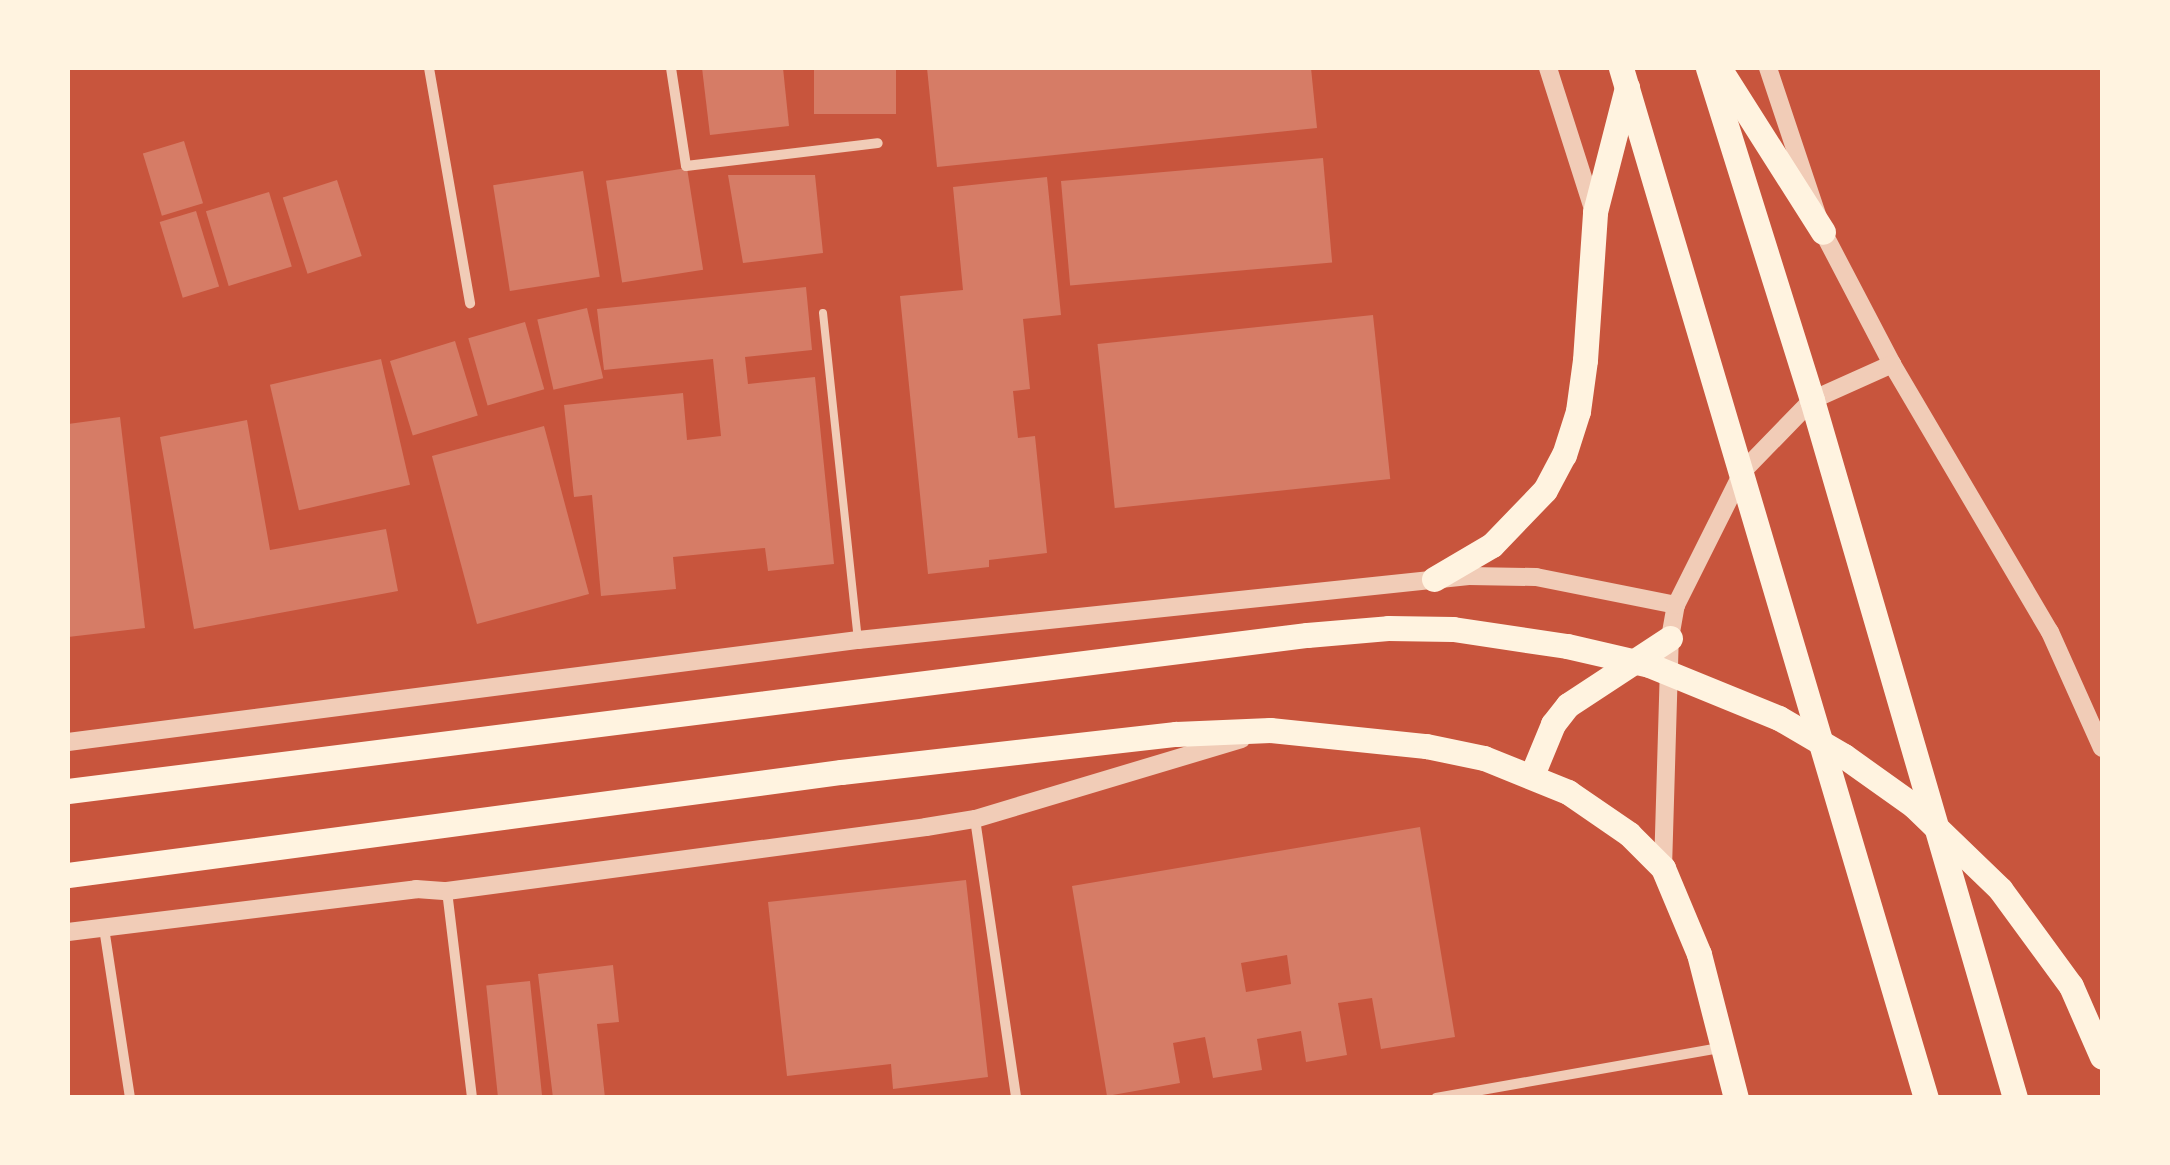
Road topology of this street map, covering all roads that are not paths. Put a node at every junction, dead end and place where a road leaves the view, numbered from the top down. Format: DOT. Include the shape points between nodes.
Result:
graph roads {
  1 [pos="429,68"];
  2 [pos="671,68"];
  3 [pos="1548,68"];
  4 [pos="1708,68"];
  5 [pos="1719,68"];
  6 [pos="1768,68"];
  7 [pos="1624,77"];
  8 [pos="878,143"];
  9 [pos="1594,212"];
  10 [pos="1823,232"];
  11 [pos="470,303"];
  12 [pos="823,313"];
  13 [pos="1892,364"];
  14 [pos="1812,400"];
  15 [pos="1743,471"];
  16 [pos="1434,579"];
  17 [pos="1676,605"];
  18 [pos="1670,638"];
  19 [pos="858,640"];
  20 [pos="1270,730"];
  21 [pos="68,742"];
  22 [pos="2102,748"];
  23 [pos="1532,775"];
  24 [pos="68,791"];
  25 [pos="975,818"];
  26 [pos="1663,868"];
  27 [pos="68,874"];
  28 [pos="446,891"];
  29 [pos="104,928"];
  30 [pos="68,932"];
  31 [pos="1724,1047"];
  32 [pos="2102,1057"];
  33 [pos="130,1098"];
  34 [pos="472,1098"];
  35 [pos="1016,1098"];
  36 [pos="1436,1098"];
  37 [pos="1736,1098"];
  38 [pos="1926,1098"];
  39 [pos="2015,1098"];
  1 -- 11 [label="street"];
  2 -- 8 [label="street" via="686,166"];
  3 -- 9 [label="street"];
  4 -- 14 [label="main road"];
  5 -- 10 [label="main road"];
  6 -- 10 [label="street"];
  7 -- 9 [label="main road"];
  7 -- 15 [label="main road"];
  9 -- 16 [label="main road" via="1585,360 1564,454 1545,490 1492,545"];
  10 -- 13 [label="street"];
  12 -- 19 [label="lane"];
  13 -- 14 [label="street"];
  13 -- 22 [label="street" via="2050,632"];
  14 -- 15 [label="street"];
  14 -- 39 [label="main road"];
  15 -- 17 [label="street"];
  15 -- 38 [label="main road"];
  16 -- 17 [label="street" via="1536,577"];
  16 -- 19 [label="street"];
  17 -- 18 [label="street"];
  18 -- 23 [label="main road" via="1568,704"];
  18 -- 26 [label="street"];
  19 -- 21 [label="street"];
  20 -- 23 [label="main road" via="1426,746"];
  20 -- 25 [label="street"];
  20 -- 27 [label="main road" via="1176,734 842,772"];
  23 -- 26 [label="main road" via="1629,834"];
  24 -- 32 [label="main road" via="1307,635 1453,629 1649,665 1779,718 1844,756 1914,806 2000,889 2071,986"];
  25 -- 28 [label="street"];
  25 -- 35 [label="street"];
  26 -- 31 [label="main road" via="1698,954"];
  28 -- 29 [label="street" via="416,888"];
  28 -- 34 [label="street"];
  29 -- 30 [label="street"];
  29 -- 33 [label="street"];
  31 -- 36 [label="street"];
  31 -- 37 [label="main road"];
}
